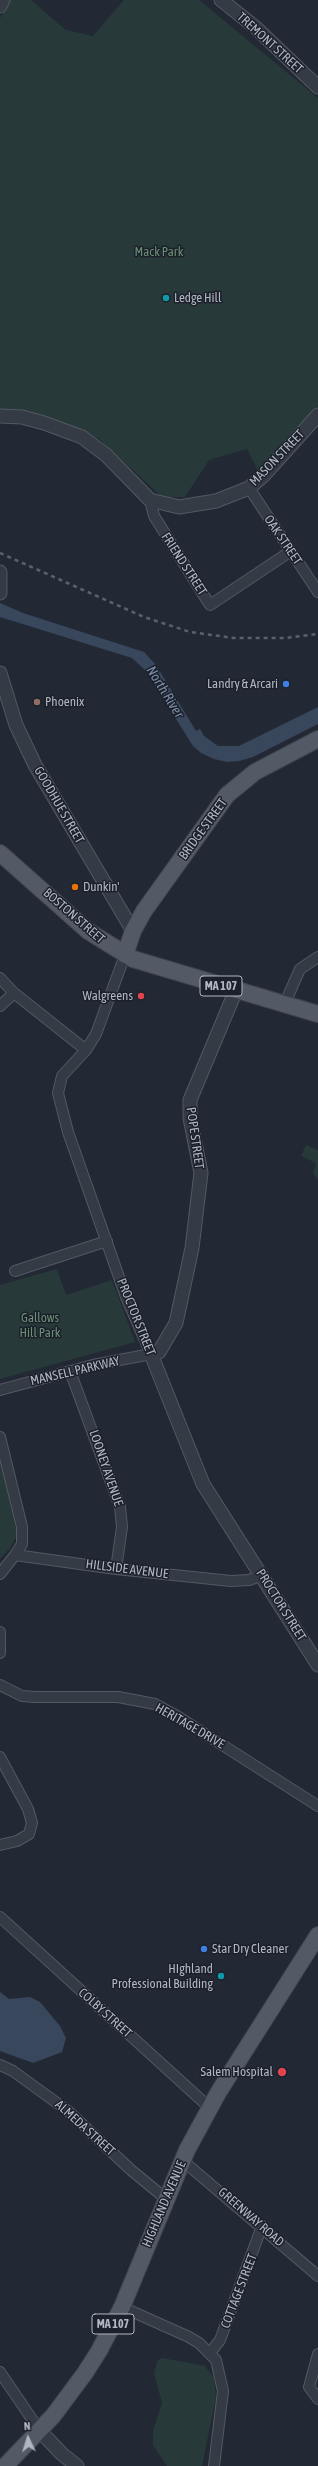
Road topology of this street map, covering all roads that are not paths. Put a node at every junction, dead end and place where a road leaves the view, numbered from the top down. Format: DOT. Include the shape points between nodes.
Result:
graph roads {
  1 [pos="3,0"];
  2 [pos="222,0"];
  3 [pos="0,6"];
  4 [pos="318,88"];
  5 [pos="0,416"];
  6 [pos="317,418"];
  7 [pos="249,488"];
  8 [pos="150,500"];
  9 [pos="291,551"];
  10 [pos="0,572"];
  11 [pos="318,592"];
  12 [pos="0,593"];
  13 [pos="0,672"];
  14 [pos="3,697"];
  15 [pos="318,738"];
  16 [pos="0,853"];
  17 [pos="133,931"];
  18 [pos="125,955"];
  19 [pos="318,957"];
  20 [pos="0,978"];
  21 [pos="236,990"];
  22 [pos="14,993"];
  23 [pos="285,1003"];
  24 [pos="0,1006"];
  25 [pos="318,1014"];
  26 [pos="86,1050"];
  27 [pos="107,1241"];
  28 [pos="15,1271"];
  29 [pos="150,1354"];
  30 [pos="70,1371"];
  31 [pos="0,1390"];
  32 [pos="0,1437"];
  33 [pos="16,1555"];
  34 [pos="116,1569"];
  35 [pos="0,1574"];
  36 [pos="263,1575"];
  37 [pos="0,1632"];
  38 [pos="0,1653"];
  39 [pos="318,1665"];
  40 [pos="0,1685"];
  41 [pos="0,1757"];
  42 [pos="318,1806"];
  43 [pos="0,1845"];
  44 [pos="0,1917"];
  45 [pos="318,1935"];
  46 [pos="0,2066"];
  47 [pos="210,2108"];
  48 [pos="182,2160"];
  49 [pos="165,2198"];
  50 [pos="262,2226"];
  51 [pos="318,2276"];
  52 [pos="122,2307"];
  53 [pos="210,2353"];
  54 [pos="318,2354"];
  55 [pos="0,2372"];
  56 [pos="315,2397"];
  57 [pos="40,2431"];
  58 [pos="5,2466"];
  59 [pos="77,2466"];
  60 [pos="214,2466"];
  1 -- 3 [label="street"];
  2 -- 4 [label="street, TREMONT STREET" via="255,27"];
  5 -- 8 [label="street, MASON STREET" via="44,422 91,442"];
  6 -- 7 [label="street, MASON STREET"];
  7 -- 8 [label="street, MASON STREET" via="216,502 189,506 169,506"];
  7 -- 9 [label="street, OAK STREET"];
  8 -- 9 [label="street, FRIEND STREET" via="154,516 210,604"];
  9 -- 11 [label="street, OAK STREET"];
  10 -- 12 [label="street"];
  13 -- 14 [label="street, GOODHUE STREET"];
  14 -- 17 [label="street, GOODHUE STREET" via="35,765"];
  15 -- 17 [label="main road, BRIDGE STREET" via="255,772 227,795 144,911"];
  16 -- 18 [label="main road, BOSTON STREET" via="88,931"];
  17 -- 18 [label="main road, BRIDGE STREET"];
  18 -- 21 [label="main road, BOSTON STREET / MA 107" via="156,968"];
  18 -- 26 [label="street, PROCTOR STREET" via="96,1034"];
  19 -- 23 [label="street" via="300,969"];
  20 -- 22 [label="street"];
  21 -- 23 [label="main road, BOSTON STREET / MA 107"];
  21 -- 29 [label="street, POPE STREET" via="190,1100 190,1118 201,1173 192,1248 176,1323 159,1352"];
  22 -- 24 [label="street"];
  22 -- 26 [label="street"];
  23 -- 25 [label="main road, BOSTON STREET / MA 107"];
  26 -- 27 [label="street, PROCTOR STREET" via="62,1076 58,1093 68,1132"];
  27 -- 28 [label="street"];
  27 -- 29 [label="street, PROCTOR STREET" via="136,1324"];
  29 -- 30 [label="street, MANSELL PARKWAY"];
  29 -- 36 [label="street, PROCTOR STREET" via="203,1484"];
  30 -- 31 [label="street, MANSELL PARKWAY"];
  30 -- 34 [label="street, LOONEY AVENUE" via="120,1507 122,1527"];
  32 -- 33 [label="street" via="22,1527 22,1544"];
  33 -- 34 [label="street, HILLSIDE AVENUE"];
  33 -- 35 [label="street"];
  34 -- 36 [label="street, HILLSIDE AVENUE" via="231,1581 249,1580"];
  36 -- 39 [label="street, PROCTOR STREET"];
  37 -- 38 [label="street"];
  40 -- 42 [label="street, HERITAGE DRIVE" via="22,1696 118,1698 155,1704"];
  41 -- 43 [label="street" via="28,1809 32,1823 29,1834 17,1841"];
  44 -- 47 [label="street, COLBY STREET"];
  45 -- 47 [label="main road, HIGHLAND AVENUE / MA 107"];
  46 -- 49 [label="street, ALMEDA STREET" via="13,2071 68,2111"];
  47 -- 48 [label="main road, HIGHLAND AVENUE / MA 107"];
  48 -- 49 [label="main road, HIGHLAND AVENUE / MA 107"];
  48 -- 50 [label="street, GREENWAY ROAD"];
  49 -- 52 [label="main road, HIGHLAND AVENUE / MA 107"];
  50 -- 51 [label="street, GREENWAY ROAD"];
  50 -- 53 [label="street, COTTAGE STREET" via="220,2340"];
  52 -- 53 [label="street" via="189,2337"];
  52 -- 57 [label="main road, HIGHLAND AVENUE / MA 107" via="86,2373"];
  53 -- 60 [label="street" via="220,2370 223,2391"];
  54 -- 56 [label="street" via="309,2387"];
  55 -- 57 [label="street"];
  57 -- 58 [label="main road, HIGHLAND AVENUE / MA 107"];
  57 -- 59 [label="street"];
}
